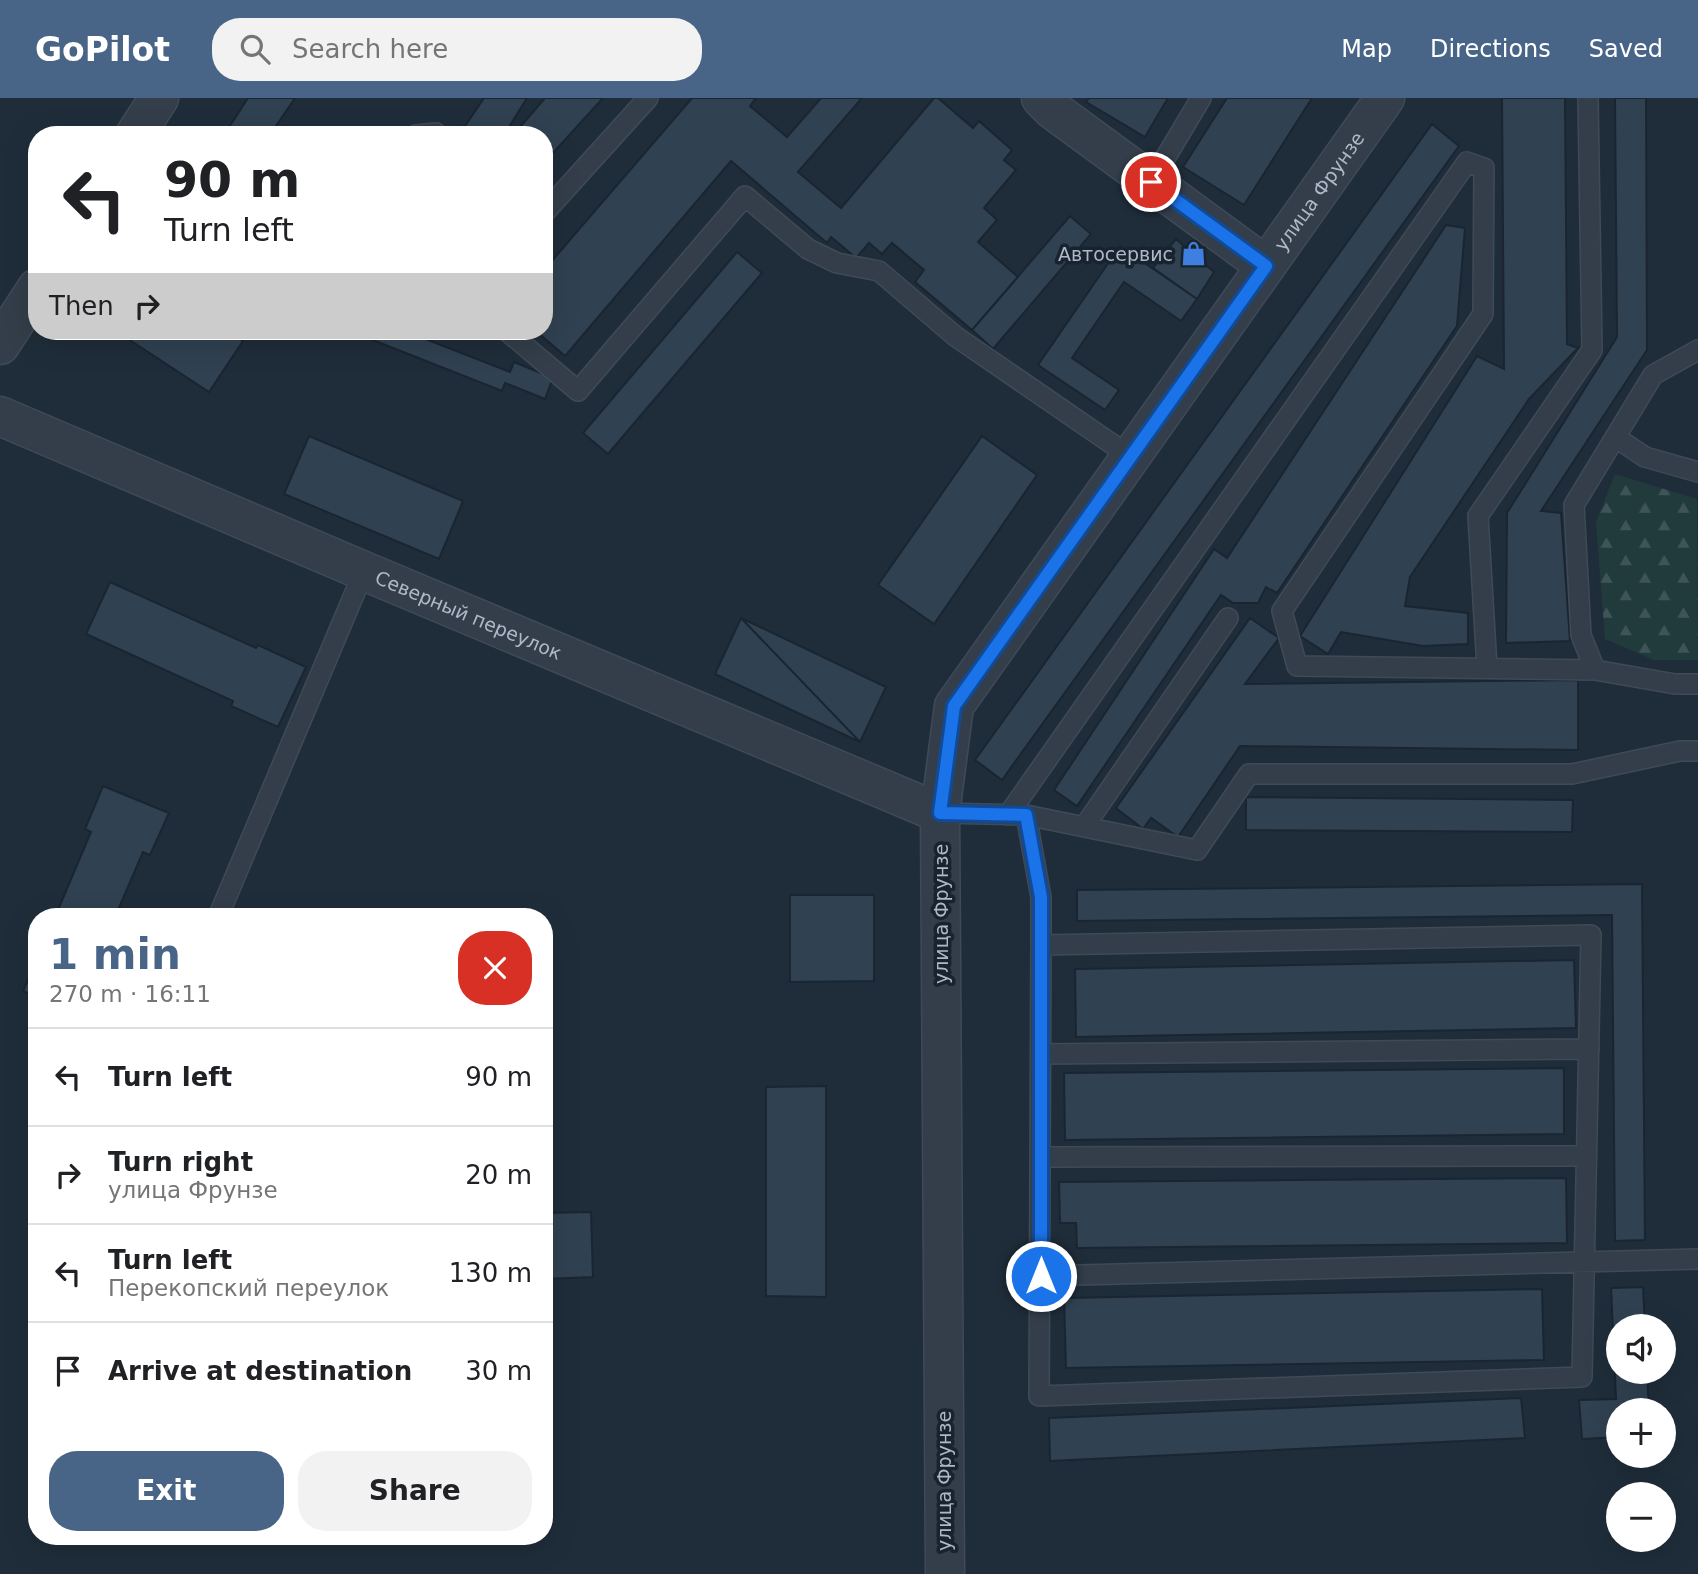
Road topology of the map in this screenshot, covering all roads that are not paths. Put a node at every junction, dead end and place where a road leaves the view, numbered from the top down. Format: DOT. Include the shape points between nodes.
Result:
graph roads {
  1 [pos="159,98"];
  2 [pos="648,98"];
  3 [pos="1200,98"];
  4 [pos="1385,98"];
  5 [pos="1588,98"];
  6 [pos="1052,102"];
  7 [pos="141,126"];
  8 [pos="1151,182"];
  9 [pos="553,203"];
  10 [pos="1266,266"];
  11 [pos="28,302"];
  12 [pos="518,340"];
  13 [pos="0,345"];
  14 [pos="1698,350"];
  15 [pos="0,416"];
  16 [pos="1615,437"];
  17 [pos="1131,457"];
  18 [pos="1698,472"];
  19 [pos="363,571"];
  20 [pos="1228,618"];
  21 [pos="1487,668"];
  22 [pos="1595,670"];
  23 [pos="1698,684"];
  24 [pos="1698,751"];
  25 [pos="940,813"];
  26 [pos="1017,815"];
  27 [pos="1084,827"];
  28 [pos="222,908"];
  29 [pos="1041,945"];
  30 [pos="1589,1049"];
  31 [pos="1041,1054"];
  32 [pos="1586,1156"];
  33 [pos="1041,1157"];
  34 [pos="1698,1259"];
  35 [pos="1584,1262"];
  36 [pos="1041,1276"];
  37 [pos="945,1574"];
  1 -- 7 [label="street"];
  2 -- 9 [label="lane"];
  3 -- 8 [label="lane"];
  4 -- 10 [label="street, улица Фрунзе"];
  5 -- 21 [label="lane" via="1592,350 1478,516"];
  6 -- 8 [label="street"];
  8 -- 10 [label="street"];
  10 -- 17 [label="street, улица Фрунзе"];
  11 -- 13 [label="street"];
  12 -- 17 [label="lane" via="578,391 745,196 807,249 837,263 878,271 955,336"];
  14 -- 16 [label="lane" via="1653,375"];
  15 -- 19 [label="street, Северный переулок"];
  16 -- 18 [label="lane" via="1645,457"];
  16 -- 22 [label="lane" via="1573,505 1581,635"];
  17 -- 25 [label="street, улица Фрунзе" via="954,706"];
  19 -- 25 [label="street, Северный переулок"];
  19 -- 28 [label="lane"];
  20 -- 27 [label="lane"];
  21 -- 22 [label="lane"];
  21 -- 26 [label="lane" via="1297,666 1282,611 1483,314 1484,168 1467,162"];
  22 -- 23 [label="lane"];
  24 -- 27 [label="lane" via="1572,774 1249,774 1197,850"];
  25 -- 26 [label="lane"];
  25 -- 37 [label="street, улица Фрунзе"];
  26 -- 27 [label="lane"];
  26 -- 29 [label="lane" via="1041,897"];
  29 -- 30 [label="lane" via="1591,935"];
  29 -- 31 [label="lane"];
  30 -- 31 [label="lane"];
  30 -- 32 [label="lane"];
  31 -- 33 [label="lane"];
  32 -- 33 [label="lane"];
  32 -- 35 [label="lane"];
  33 -- 36 [label="lane"];
  34 -- 35 [label="lane"];
  35 -- 36 [label="lane"];
  35 -- 36 [label="lane" via="1582,1377 1039,1396"];
}
